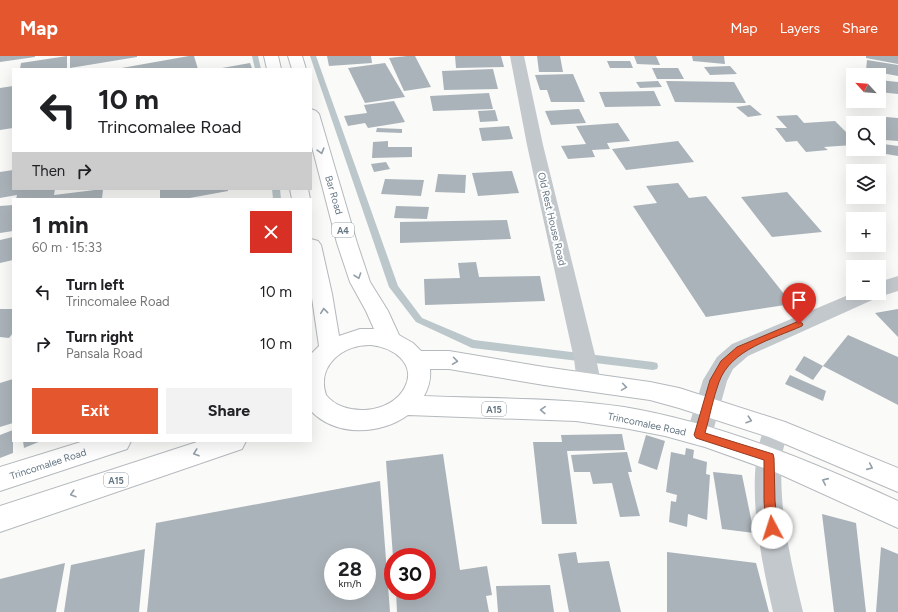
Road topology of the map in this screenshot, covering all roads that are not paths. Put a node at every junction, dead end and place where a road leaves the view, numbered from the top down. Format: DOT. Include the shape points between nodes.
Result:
graph roads {
  1 [pos="271,56"];
  2 [pos="295,56"];
  3 [pos="516,56"];
  4 [pos="274,68"];
  5 [pos="299,68"];
  6 [pos="312,118"];
  7 [pos="312,250"];
  8 [pos="898,283"];
  9 [pos="886,287"];
  10 [pos="855,300"];
  11 [pos="390,340"];
  12 [pos="331,349"];
  13 [pos="416,360"];
  14 [pos="312,369"];
  15 [pos="589,382"];
  16 [pos="312,388"];
  17 [pos="405,405"];
  18 [pos="707,406"];
  19 [pos="321,416"];
  20 [pos="776,429"];
  21 [pos="700,435"];
  22 [pos="115,442"];
  23 [pos="230,442"];
  24 [pos="769,458"];
  25 [pos="0,479"];
  26 [pos="898,480"];
  27 [pos="898,515"];
  28 [pos="0,519"];
  29 [pos="788,612"];
  1 -- 4 [label="highway"];
  2 -- 5 [label="highway"];
  3 -- 15 [label="street, Old Rest House Road"];
  6 -- 11 [label="highway, Bar Road / A4, one-way" via="360,282 378,311"];
  12 -- 7 [label="highway, one-way"];
  8 -- 9 [label="street"];
  10 -- 18 [label="street" via="740,350 725,363 715,380"];
  11 -- 12 [label="highway" via="360,337"];
  11 -- 13 [label="highway" via="401,345"];
  12 -- 14 [label="highway"];
  13 -- 15 [label="highway, one-way" via="449,360"];
  13 -- 17 [label="highway" via="419,383"];
  15 -- 18 [label="highway, one-way" via="650,391"];
  16 -- 19 [label="highway" via="320,405"];
  17 -- 19 [label="highway" via="378,419 361,421"];
  21 -- 17 [label="highway, Trincomalee Road / A15, one-way" via="645,421 582,411"];
  18 -- 20 [label="highway, one-way"];
  18 -- 21 [label="street"];
  20 -- 24 [label="street"];
  20 -- 26 [label="highway, one-way"];
  21 -- 24 [label="highway, Trincomalee Road / A15"];
  22 -- 25 [label="highway, Trincomalee Road"];
  23 -- 28 [label="highway, A15, one-way"];
  27 -- 24 [label="highway, Trincomalee Road / A15, one-way"];
  24 -- 29 [label="street" via="769,501 773,542"];
}
